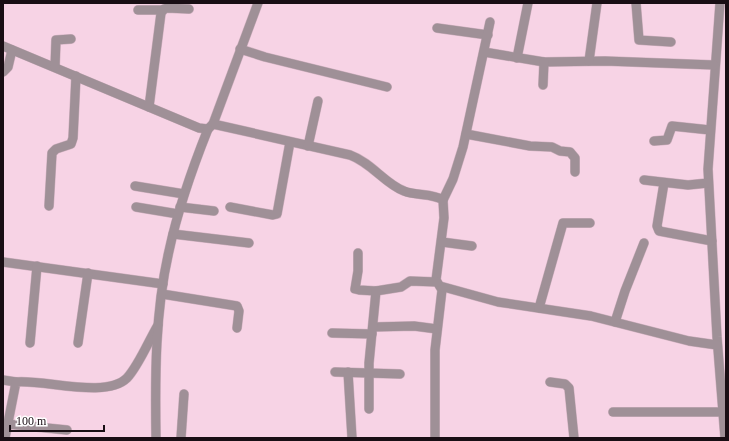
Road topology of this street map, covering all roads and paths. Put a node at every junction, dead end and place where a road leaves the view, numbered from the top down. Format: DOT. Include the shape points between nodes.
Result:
graph roads {
  1 [pos="258,3"];
  2 [pos="528,3"];
  3 [pos="597,3"];
  4 [pos="636,3"];
  5 [pos="720,3"];
  6 [pos="190,9"];
  7 [pos="138,10"];
  8 [pos="162,10"];
  9 [pos="490,22"];
  10 [pos="437,28"];
  11 [pos="488,35"];
  12 [pos="71,39"];
  13 [pos="671,42"];
  14 [pos="3,46"];
  15 [pos="240,49"];
  16 [pos="12,50"];
  17 [pos="484,52"];
  18 [pos="517,58"];
  19 [pos="589,61"];
  20 [pos="544,62"];
  21 [pos="714,65"];
  22 [pos="55,67"];
  23 [pos="3,72"];
  24 [pos="76,76"];
  25 [pos="543,85"];
  26 [pos="387,87"];
  27 [pos="318,101"];
  28 [pos="150,107"];
  29 [pos="210,127"];
  30 [pos="710,130"];
  31 [pos="466,134"];
  32 [pos="654,141"];
  33 [pos="290,142"];
  34 [pos="308,146"];
  35 [pos="576,172"];
  36 [pos="644,180"];
  37 [pos="664,183"];
  38 [pos="708,183"];
  39 [pos="135,186"];
  40 [pos="184,194"];
  41 [pos="443,200"];
  42 [pos="49,206"];
  43 [pos="136,207"];
  44 [pos="230,207"];
  45 [pos="179,211"];
  46 [pos="214,211"];
  47 [pos="590,223"];
  48 [pos="173,234"];
  49 [pos="712,241"];
  50 [pos="442,242"];
  51 [pos="249,243"];
  52 [pos="644,243"];
  53 [pos="472,246"];
  54 [pos="358,253"];
  55 [pos="3,262"];
  56 [pos="36,266"];
  57 [pos="88,273"];
  58 [pos="163,284"];
  59 [pos="439,284"];
  60 [pos="376,291"];
  61 [pos="162,294"];
  62 [pos="539,308"];
  63 [pos="159,322"];
  64 [pos="615,322"];
  65 [pos="237,328"];
  66 [pos="437,329"];
  67 [pos="372,331"];
  68 [pos="332,333"];
  69 [pos="30,343"];
  70 [pos="78,343"];
  71 [pos="717,345"];
  72 [pos="335,372"];
  73 [pos="348,372"];
  74 [pos="369,372"];
  75 [pos="400,374"];
  76 [pos="3,380"];
  77 [pos="16,382"];
  78 [pos="550,382"];
  79 [pos="184,394"];
  80 [pos="369,409"];
  81 [pos="6,411"];
  82 [pos="613,412"];
  83 [pos="723,412"];
  84 [pos="6,422"];
  85 [pos="67,430"];
  86 [pos="5,438"];
  87 [pos="156,438"];
  88 [pos="181,438"];
  89 [pos="352,438"];
  90 [pos="434,438"];
  91 [pos="574,438"];
  92 [pos="725,438"];
  1 -- 15 [label="street"];
  2 -- 18 [label="street"];
  3 -- 19 [label="street"];
  4 -- 13 [label="street" via="639,40"];
  5 -- 21 [label="street"];
  6 -- 8 [label="street"];
  7 -- 8 [label="street"];
  8 -- 28 [label="street"];
  9 -- 11 [label="street"];
  10 -- 11 [label="street"];
  11 -- 17 [label="street"];
  12 -- 22 [label="street" via="56,40"];
  14 -- 16 [label="street"];
  15 -- 26 [label="street"];
  15 -- 29 [label="street"];
  16 -- 22 [label="street"];
  16 -- 23 [label="street" via="8,67"];
  17 -- 18 [label="street"];
  17 -- 31 [label="street"];
  18 -- 20 [label="street"];
  19 -- 20 [label="street"];
  19 -- 21 [label="street"];
  20 -- 25 [label="street"];
  21 -- 30 [label="street"];
  22 -- 24 [label="street"];
  24 -- 28 [label="street"];
  24 -- 42 [label="street" via="73,138 70,144 52,153"];
  27 -- 34 [label="street"];
  28 -- 29 [label="street"];
  29 -- 33 [label="street"];
  29 -- 40 [label="street"];
  30 -- 32 [label="street" via="672,126 667,140"];
  30 -- 38 [label="street"];
  31 -- 35 [label="street" via="570,152 574,158"];
  31 -- 41 [label="street" via="453,179"];
  33 -- 34 [label="street"];
  33 -- 44 [label="street" via="277,214 273,216"];
  34 -- 41 [label="street" via="356,157 402,191"];
  36 -- 37 [label="street"];
  37 -- 38 [label="street"];
  37 -- 49 [label="street" via="657,226 659,232"];
  38 -- 49 [label="street"];
  39 -- 40 [label="street"];
  40 -- 45 [label="street"];
  41 -- 50 [label="street"];
  43 -- 45 [label="street"];
  45 -- 46 [label="street"];
  45 -- 48 [label="street"];
  47 -- 62 [label="street" via="563,223"];
  48 -- 51 [label="street"];
  48 -- 58 [label="street"];
  49 -- 71 [label="street"];
  50 -- 53 [label="street"];
  50 -- 59 [label="street"];
  52 -- 64 [label="street"];
  54 -- 60 [label="street" via="355,289"];
  55 -- 56 [label="street"];
  56 -- 57 [label="street"];
  56 -- 69 [label="street"];
  57 -- 58 [label="street"];
  57 -- 70 [label="street"];
  58 -- 61 [label="street"];
  59 -- 60 [label="street" via="410,281 399,288"];
  59 -- 62 [label="street" via="498,302"];
  59 -- 66 [label="street" via="442,290"];
  60 -- 67 [label="street"];
  61 -- 63 [label="street"];
  61 -- 65 [label="street" via="237,306"];
  62 -- 64 [label="street"];
  63 -- 77 [label="street" via="130,374 117,384 101,387"];
  63 -- 87 [label="street"];
  64 -- 71 [label="street" via="689,341"];
  66 -- 67 [label="street" via="414,326"];
  66 -- 90 [label="street"];
  67 -- 68 [label="street"];
  67 -- 74 [label="street"];
  71 -- 83 [label="street"];
  72 -- 73 [label="street"];
  73 -- 74 [label="street"];
  73 -- 89 [label="street"];
  74 -- 75 [label="street"];
  74 -- 80 [label="street"];
  76 -- 77 [label="street"];
  77 -- 81 [label="street"];
  78 -- 91 [label="street" via="565,384 569,388"];
  79 -- 88 [label="street"];
  81 -- 84 [label="street"];
  82 -- 83 [label="street"];
  83 -- 92 [label="street"];
  84 -- 85 [label="street"];
  84 -- 86 [label="street"];
}
